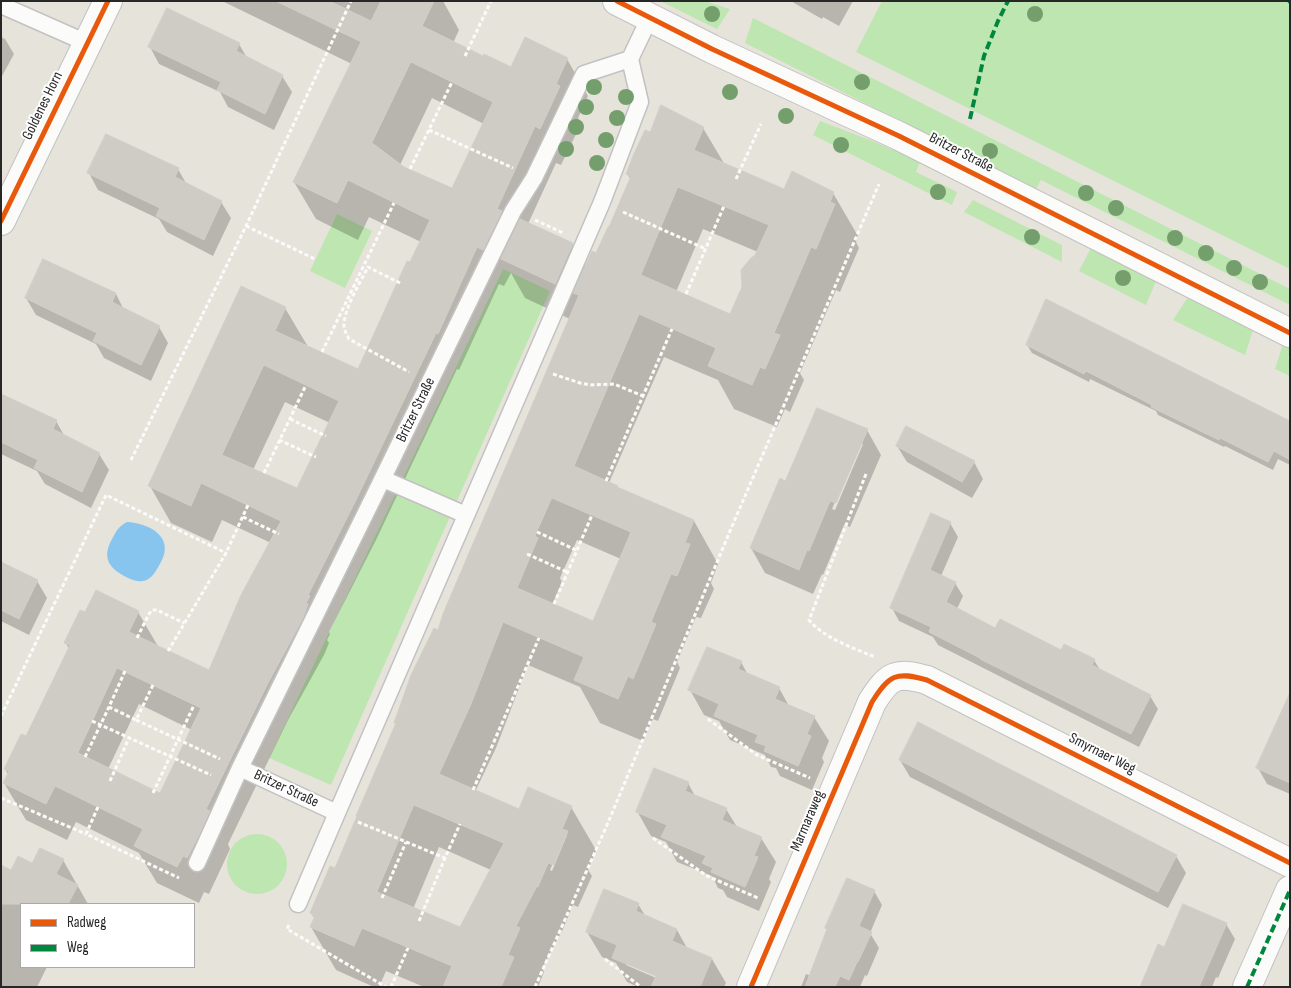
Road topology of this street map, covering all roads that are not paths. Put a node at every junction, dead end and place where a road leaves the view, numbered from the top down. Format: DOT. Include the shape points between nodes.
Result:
graph roads {
  1 [pos="108,1"];
  2 [pos="617,1"];
  3 [pos="1,5"];
  4 [pos="650,18"];
  5 [pos="87,43"];
  6 [pos="630,59"];
  7 [pos="1,221"];
  8 [pos="1290,333"];
  9 [pos="383,479"];
  10 [pos="466,515"];
  11 [pos="900,676"];
  12 [pos="240,768"];
  13 [pos="337,813"];
  14 [pos="197,863"];
  15 [pos="1290,863"];
  16 [pos="1290,890"];
  17 [pos="298,904"];
  18 [pos="751,987"];
  19 [pos="1247,987"];
  1 -- 5 [label="street, Goldenes Horn"];
  2 -- 4 [label="street, Britzer Straße"];
  3 -- 5 [label="lane"];
  4 -- 6 [label="lane"];
  4 -- 8 [label="street, Britzer Straße" via="908,140"];
  5 -- 7 [label="street, Goldenes Horn"];
  6 -- 9 [label="lane, Britzer Straße" via="584,74 534,178 513,211"];
  6 -- 10 [label="lane, Britzer Straße" via="640,102 602,202"];
  9 -- 10 [label="lane"];
  9 -- 12 [label="lane, Britzer Straße"];
  10 -- 13 [label="lane, Britzer Straße"];
  11 -- 15 [label="street, Smyrnaer Weg" via="911,675 927,680"];
  11 -- 18 [label="street, Marmaraweg" via="883,686 872,702"];
  12 -- 13 [label="lane, Britzer Straße"];
  12 -- 14 [label="lane"];
  13 -- 17 [label="lane"];
  16 -- 19 [label="street"];
}
